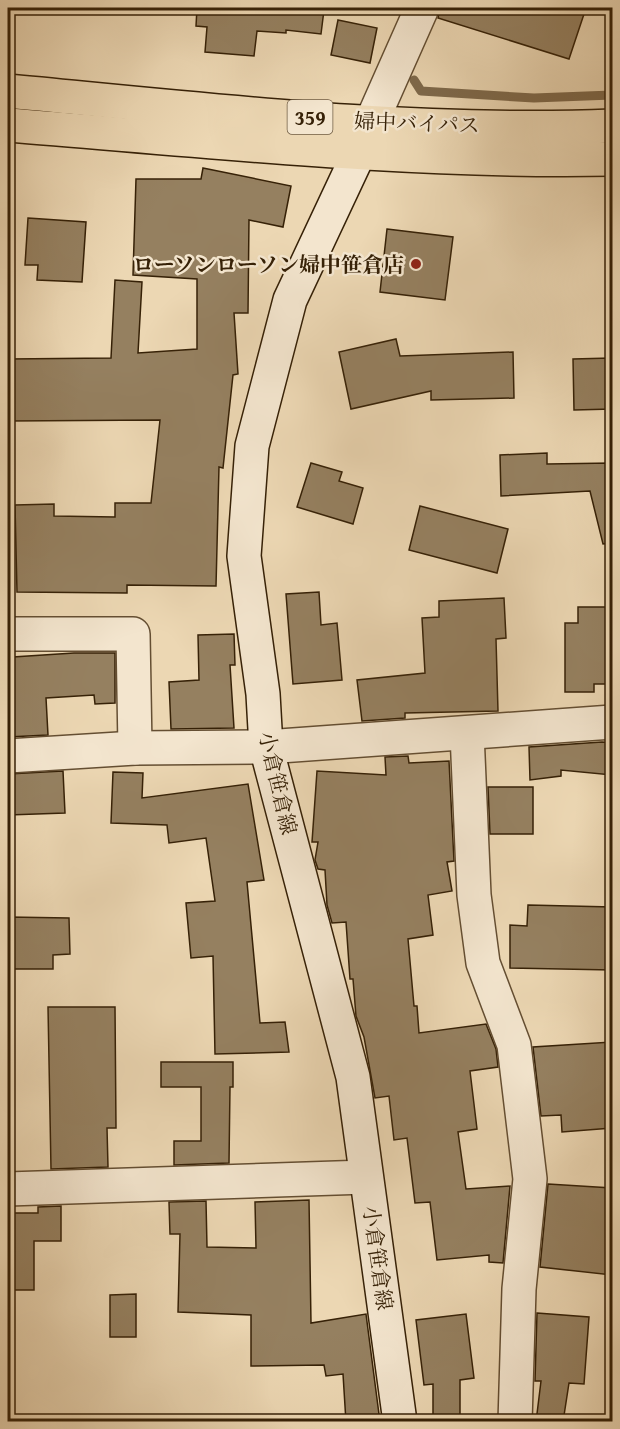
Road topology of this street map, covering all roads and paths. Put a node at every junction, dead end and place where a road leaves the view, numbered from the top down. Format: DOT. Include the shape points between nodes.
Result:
graph roads {
  1 [pos="422,8"];
  2 [pos="8,91"];
  3 [pos="371,123"];
  4 [pos="8,125"];
  5 [pos="612,126"];
  6 [pos="359,153"];
  7 [pos="612,159"];
  8 [pos="8,633"];
  9 [pos="612,722"];
  10 [pos="467,733"];
  11 [pos="266,747"];
  12 [pos="135,748"];
  13 [pos="8,756"];
  14 [pos="366,1178"];
  15 [pos="8,1189"];
  16 [pos="400,1422"];
  17 [pos="515,1422"];
  1 -- 3 [label="street, 小倉笹倉線"];
  2 -- 3 [label="highway, 婦中バイパス / 359"];
  3 -- 5 [label="highway, 婦中バイパス / 359"];
  3 -- 6 [label="street, 小倉笹倉線"];
  4 -- 6 [label="highway, 婦中バイパス / 359"];
  6 -- 7 [label="highway, 婦中バイパス / 359" via="546,161"];
  6 -- 11 [label="street, 小倉笹倉線" via="290,300 252,446 244,556 263,694"];
  8 -- 12 [label="street" via="133,634"];
  9 -- 10 [label="street"];
  10 -- 11 [label="street"];
  10 -- 17 [label="street" via="474,895 483,963 514,1045 530,1179 519,1289"];
  11 -- 12 [label="street"];
  11 -- 14 [label="street, 小倉笹倉線" via="353,1077"];
  12 -- 13 [label="street"];
  14 -- 15 [label="street"];
  14 -- 16 [label="street, 小倉笹倉線"];
}
